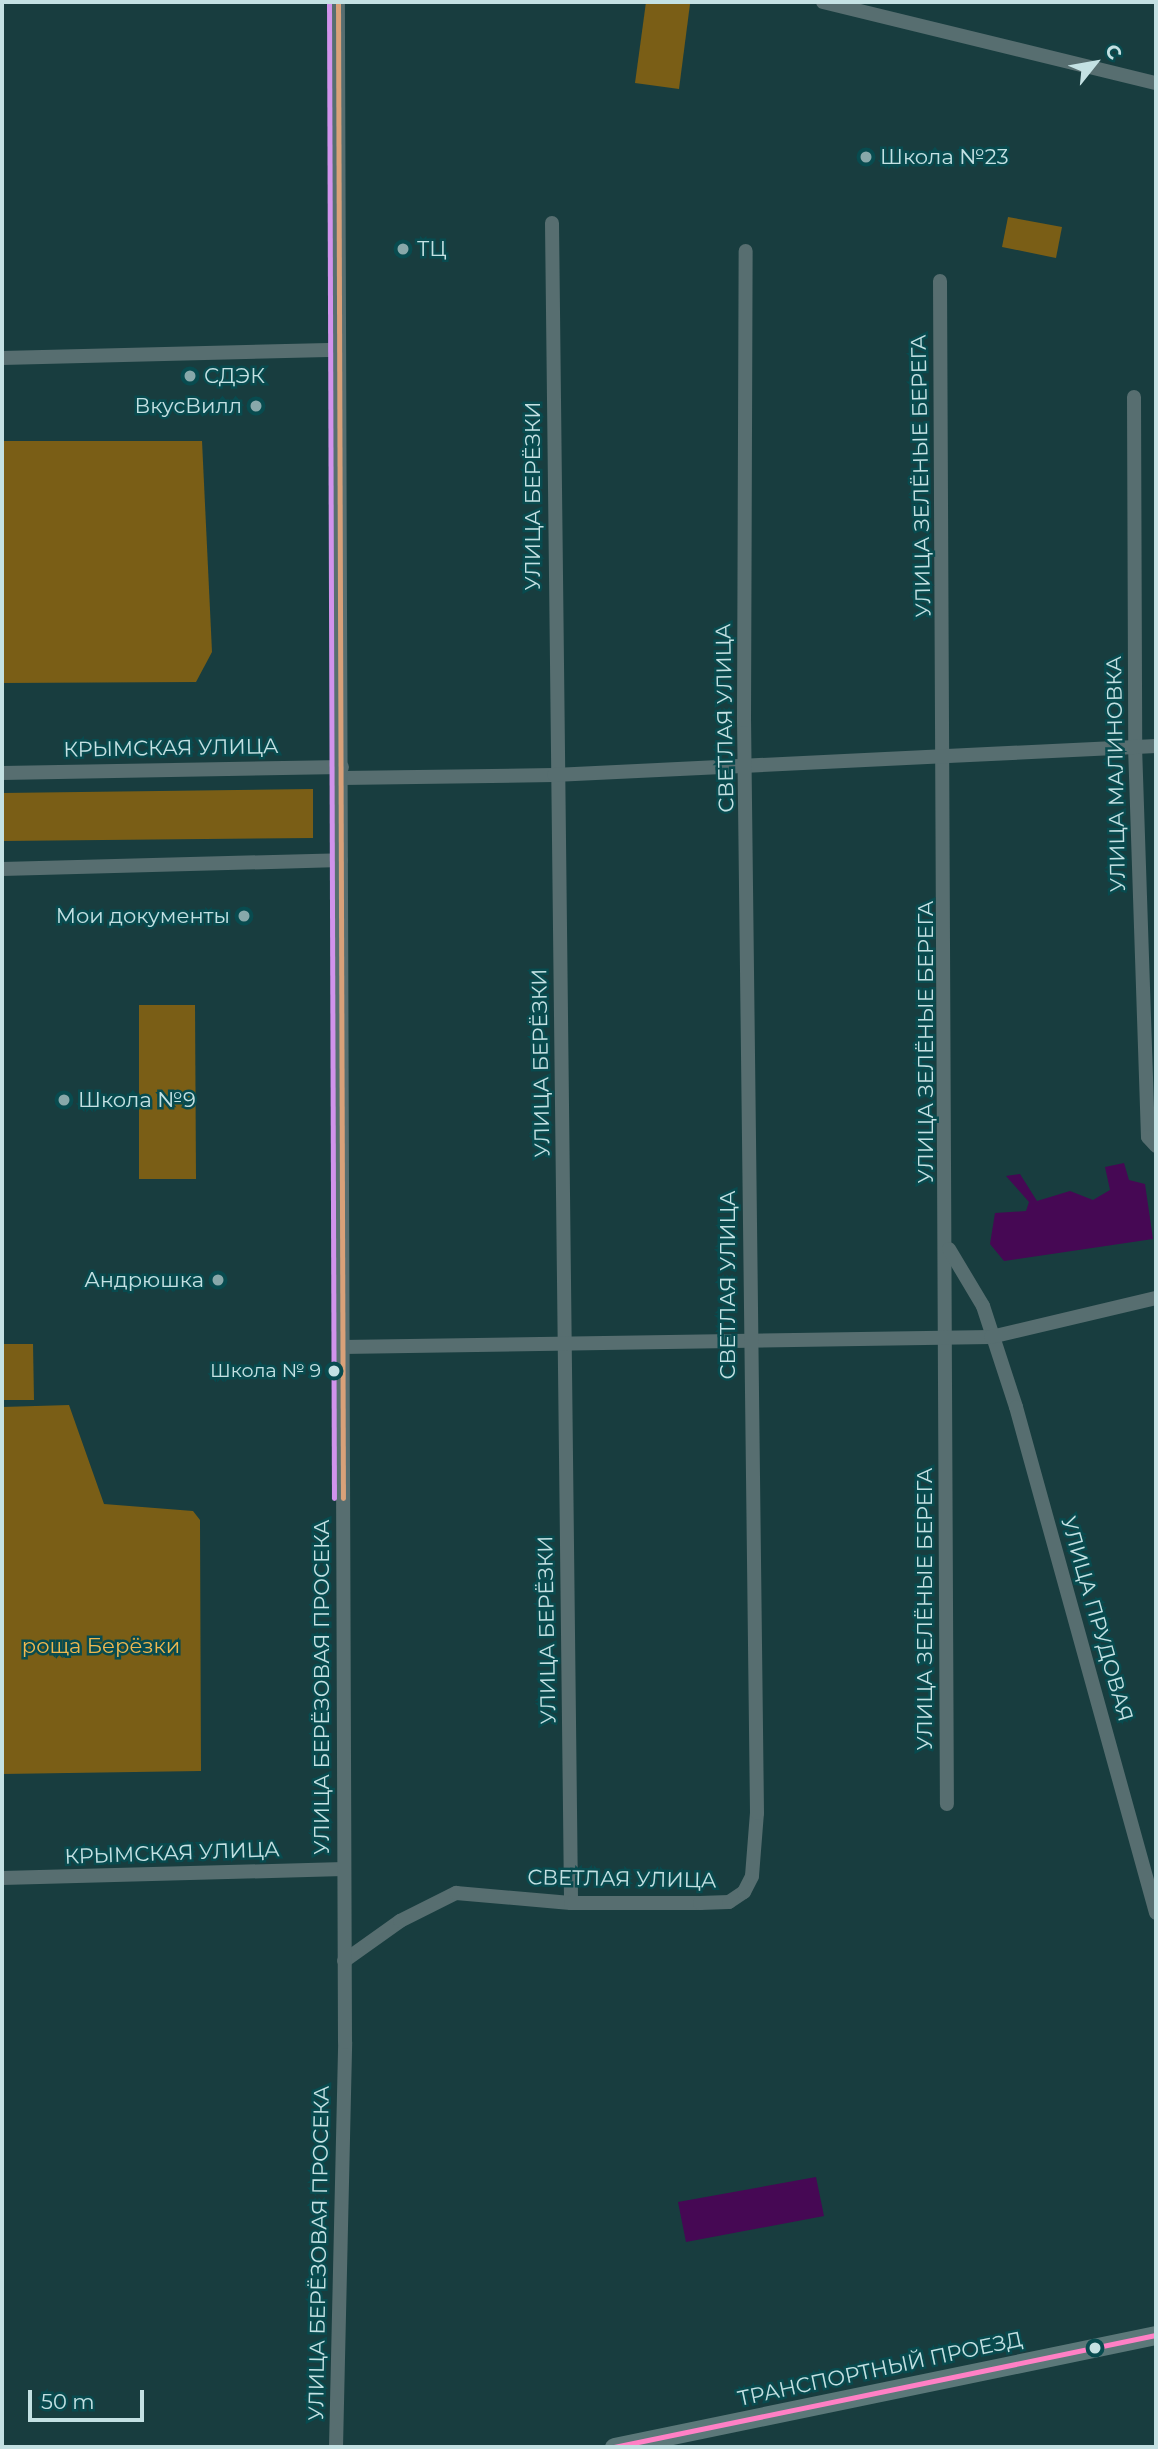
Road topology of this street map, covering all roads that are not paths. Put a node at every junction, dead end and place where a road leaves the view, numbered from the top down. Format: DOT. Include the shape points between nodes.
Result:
graph roads {
  1 [pos="338,2"];
  2 [pos="823,2"];
  3 [pos="1156,82"];
  4 [pos="552,223"];
  5 [pos="746,251"];
  6 [pos="940,281"];
  7 [pos="339,350"];
  8 [pos="2,358"];
  9 [pos="1134,397"];
  10 [pos="1135,746"];
  11 [pos="1156,746"];
  12 [pos="945,754"];
  13 [pos="746,763"];
  14 [pos="342,772"];
  15 [pos="2,773"];
  16 [pos="554,775"];
  17 [pos="341,860"];
  18 [pos="2,869"];
  19 [pos="1156,1146"];
  20 [pos="948,1248"];
  21 [pos="1156,1298"];
  22 [pos="991,1337"];
  23 [pos="749,1338"];
  24 [pos="948,1338"];
  25 [pos="566,1341"];
  26 [pos="342,1347"];
  27 [pos="947,1804"];
  28 [pos="344,1869"];
  29 [pos="2,1878"];
  30 [pos="571,1903"];
  31 [pos="1156,1913"];
  32 [pos="344,1961"];
  33 [pos="1156,2335"];
  34 [pos="336,2447"];
  35 [pos="614,2447"];
  1 -- 7 [label="street, УЛИЦА БЕРЁЗОВАЯ ПРОСЕКА"];
  2 -- 3 [label="street"];
  4 -- 16 [label="street, УЛИЦА БЕРЁЗКИ"];
  5 -- 13 [label="street, СВЕТЛАЯ УЛИЦА"];
  6 -- 12 [label="street, УЛИЦА ЗЕЛЁНЫЕ БЕРЕГА"];
  7 -- 8 [label="street"];
  7 -- 14 [label="street, УЛИЦА БЕРЁЗОВАЯ ПРОСЕКА"];
  9 -- 10 [label="street, УЛИЦА МАЛИНОВКА"];
  10 -- 11 [label="street, КРЫМСКАЯ УЛИЦА"];
  10 -- 12 [label="street, КРЫМСКАЯ УЛИЦА"];
  10 -- 19 [label="street, УЛИЦА МАЛИНОВКА" via="1148,1137"];
  12 -- 13 [label="street, КРЫМСКАЯ УЛИЦА"];
  12 -- 20 [label="street, УЛИЦА ЗЕЛЁНЫЕ БЕРЕГА"];
  13 -- 16 [label="street, КРЫМСКАЯ УЛИЦА"];
  13 -- 23 [label="street, СВЕТЛАЯ УЛИЦА"];
  14 -- 15 [label="street, КРЫМСКАЯ УЛИЦА"];
  14 -- 16 [label="street, КРЫМСКАЯ УЛИЦА"];
  14 -- 17 [label="street, УЛИЦА БЕРЁЗОВАЯ ПРОСЕКА"];
  16 -- 25 [label="street, УЛИЦА БЕРЁЗКИ"];
  17 -- 18 [label="street"];
  17 -- 26 [label="street, УЛИЦА БЕРЁЗОВАЯ ПРОСЕКА"];
  20 -- 22 [label="street, УЛИЦА ПРУДОВАЯ" via="983,1306"];
  20 -- 24 [label="street, УЛИЦА ЗЕЛЁНЫЕ БЕРЕГА"];
  21 -- 22 [label="street"];
  22 -- 24 [label="street"];
  22 -- 31 [label="street, УЛИЦА ПРУДОВАЯ" via="1016,1407"];
  23 -- 24 [label="street"];
  23 -- 25 [label="street"];
  23 -- 30 [label="street, СВЕТЛАЯ УЛИЦА" via="757,1813 752,1876 744,1892 729,1902"];
  24 -- 27 [label="street, УЛИЦА ЗЕЛЁНЫЕ БЕРЕГА"];
  25 -- 26 [label="street"];
  25 -- 30 [label="street, УЛИЦА БЕРЁЗКИ"];
  26 -- 28 [label="street, УЛИЦА БЕРЁЗОВАЯ ПРОСЕКА"];
  28 -- 29 [label="street, КРЫМСКАЯ УЛИЦА"];
  28 -- 32 [label="street, УЛИЦА БЕРЁЗОВАЯ ПРОСЕКА"];
  30 -- 32 [label="street, СВЕТЛАЯ УЛИЦА" via="456,1893 400,1921"];
  32 -- 34 [label="street, УЛИЦА БЕРЁЗОВАЯ ПРОСЕКА"];
  33 -- 35 [label="main road, ТРАНСПОРТНЫЙ ПРОЕЗД"];
}
